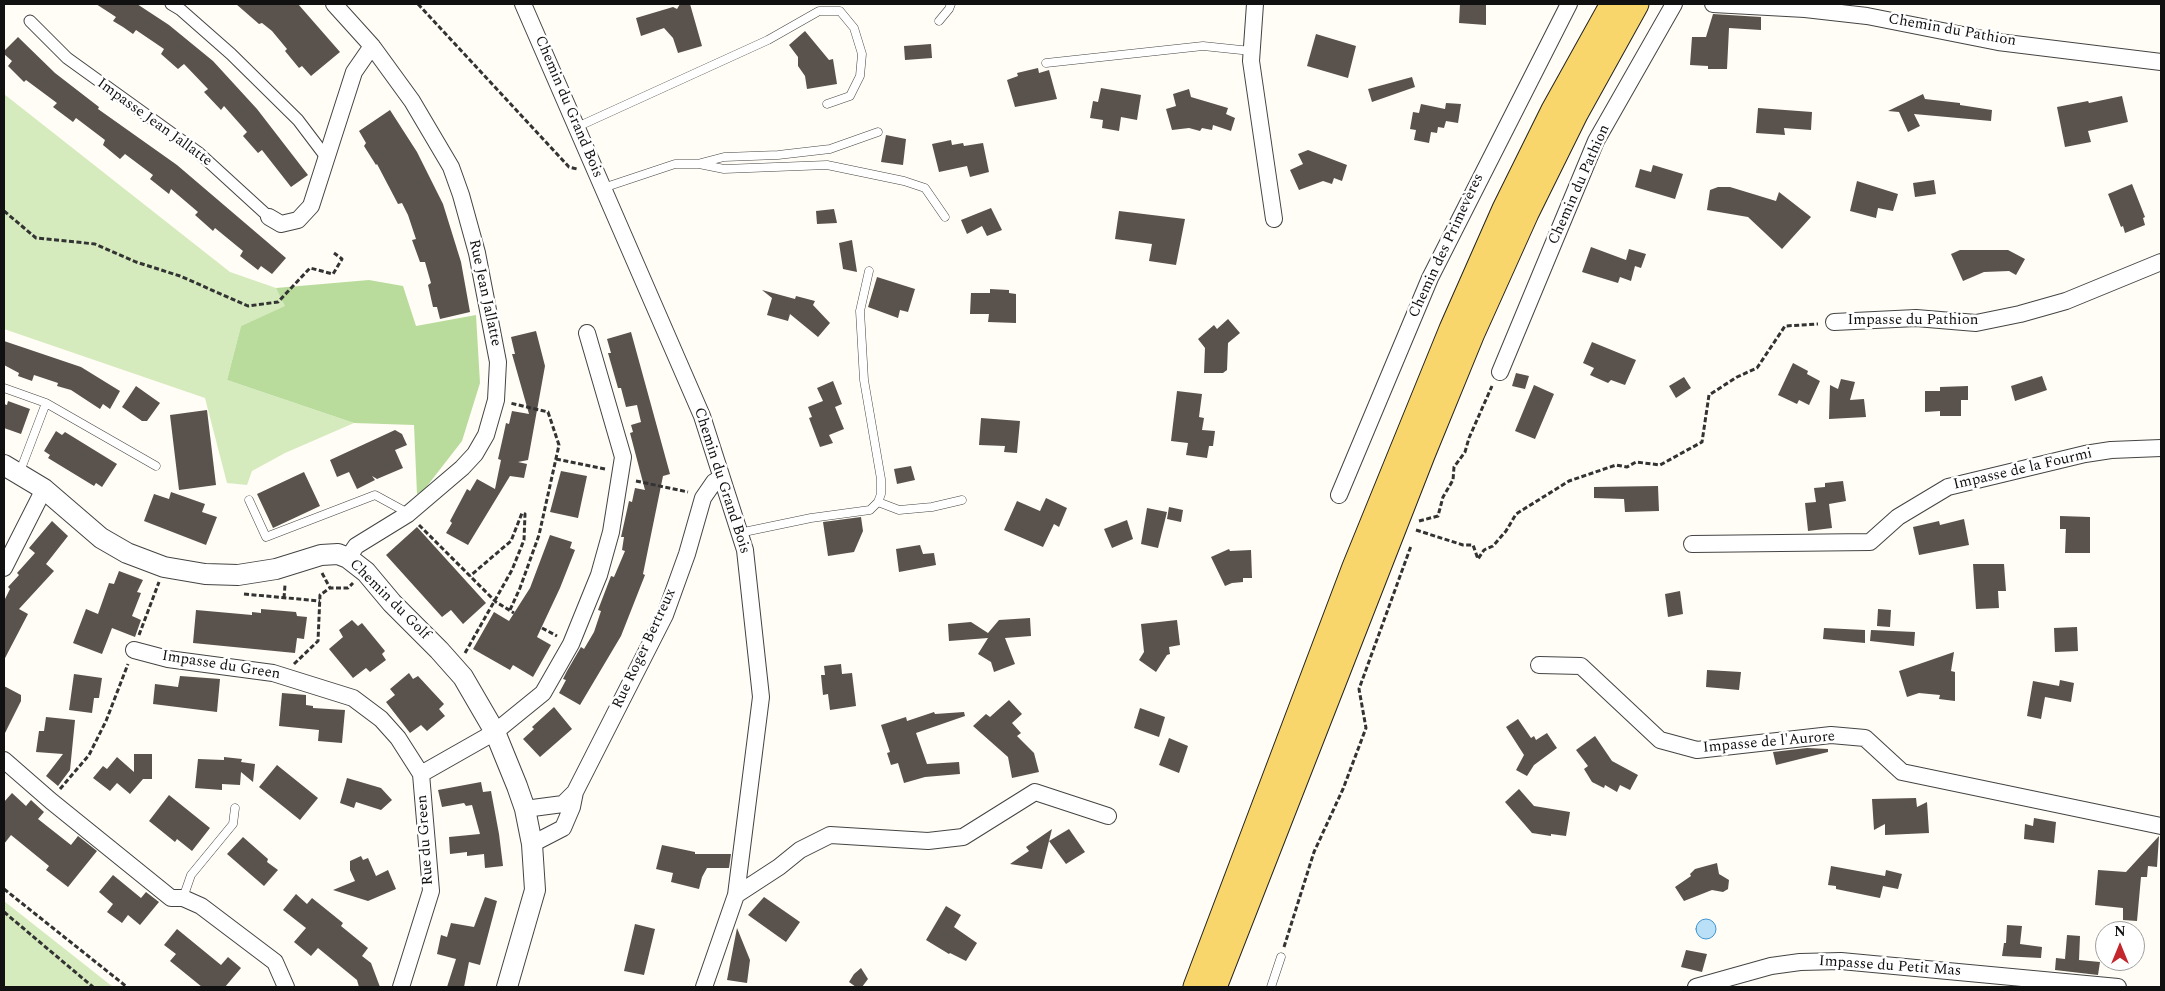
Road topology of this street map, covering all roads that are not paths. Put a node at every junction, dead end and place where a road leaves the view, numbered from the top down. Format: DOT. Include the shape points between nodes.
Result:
graph roads {
  1 [pos="171,4"];
  2 [pos="334,4"];
  3 [pos="523,4"];
  4 [pos="950,4"];
  5 [pos="1255,4"];
  6 [pos="1569,4"];
  7 [pos="1613,4"];
  8 [pos="1636,4"];
  9 [pos="1674,4"];
  10 [pos="1713,4"];
  11 [pos="30,21"];
  12 [pos="938,21"];
  13 [pos="372,46"];
  14 [pos="1251,51"];
  15 [pos="1046,62"];
  16 [pos="2161,62"];
  17 [pos="827,104"];
  18 [pos="577,127"];
  19 [pos="878,132"];
  20 [pos="326,157"];
  21 [pos="699,164"];
  22 [pos="600,181"];
  23 [pos="945,216"];
  24 [pos="269,217"];
  25 [pos="1274,218"];
  26 [pos="2161,262"];
  27 [pos="869,271"];
  28 [pos="1834,322"];
  29 [pos="586,333"];
  30 [pos="1500,372"];
  31 [pos="4,388"];
  32 [pos="46,403"];
  33 [pos="2161,448"];
  34 [pos="156,466"];
  35 [pos="11,470"];
  36 [pos="721,478"];
  37 [pos="44,489"];
  38 [pos="1339,495"];
  39 [pos="249,500"];
  40 [pos="962,500"];
  41 [pos="878,502"];
  42 [pos="408,514"];
  43 [pos="739,533"];
  44 [pos="1692,544"];
  45 [pos="348,558"];
  46 [pos="4,568"];
  47 [pos="134,650"];
  48 [pos="1539,665"];
  49 [pos="495,732"];
  50 [pos="4,760"];
  51 [pos="421,774"];
  52 [pos="575,792"];
  53 [pos="235,808"];
  54 [pos="525,809"];
  55 [pos="1108,816"];
  56 [pos="2161,826"];
  57 [pos="532,844"];
  58 [pos="736,895"];
  59 [pos="183,898"];
  60 [pos="1281,957"];
  61 [pos="286,987"];
  62 [pos="401,987"];
  63 [pos="507,987"];
  64 [pos="704,987"];
  65 [pos="1196,987"];
  66 [pos="1214,987"];
  67 [pos="1271,987"];
  68 [pos="1696,987"];
  69 [pos="2118,987"];
  1 -- 20 [label="street" via="231,54 298,120"];
  2 -- 13 [label="street, Rue Jean Jallatte"];
  3 -- 18 [label="street, Chemin du Grand Bois"];
  4 -- 12 [label="lane"];
  5 -- 14 [label="street"];
  6 -- 38 [label="street, Chemin des Primevères" via="1430,278"];
  7 -- 65 [label="main road" via="1554,110 1452,329 1356,567"];
  8 -- 66 [label="main road" via="1526,213 1472,333"];
  9 -- 30 [label="street, Chemin du Pathion" via="1596,141"];
  10 -- 16 [label="street, Chemin du Pathion" via="1851,14 1998,42"];
  11 -- 24 [label="street, Impasse Jean Jallatte" via="67,58 198,153"];
  13 -- 20 [label="street, Impasse Jean Jallatte" via="354,72"];
  13 -- 42 [label="street, Rue Jean Jallatte" via="412,100 451,168 477,253 498,362 496,400 486,435 475,454"];
  14 -- 15 [label="lane" via="1203,46"];
  14 -- 25 [label="street"];
  17 -- 18 [label="lane" via="850,96 860,76 862,54 854,28 840,12 819,12 768,40"];
  18 -- 22 [label="street, Chemin du Grand Bois"];
  19 -- 21 [label="lane" via="830,149 724,157"];
  20 -- 24 [label="street, Impasse Jean Jallatte" via="311,206 298,220 282,224"];
  21 -- 22 [label="lane" via="675,164"];
  21 -- 23 [label="lane" via="724,169 827,165 858,171 925,188"];
  22 -- 36 [label="street, Chemin du Grand Bois" via="702,416"];
  26 -- 28 [label="street, Impasse du Pathion" via="2066,301 1976,323 1916,318"];
  27 -- 41 [label="lane" via="860,311 864,380 882,480 882,494"];
  29 -- 49 [label="street, Rue du Green" via="623,456 610,532 599,575 571,644 543,693"];
  31 -- 32 [label="lane"];
  32 -- 34 [label="lane"];
  32 -- 35 [label="lane"];
  33 -- 44 [label="street, Impasse de la Fourmi" via="2085,454 1948,487 1898,517 1870,542"];
  35 -- 37 [label="street, Chemin du Golf"];
  36 -- 43 [label="street, Chemin du Grand Bois"];
  36 -- 52 [label="street, Rue Roger Bertreux" via="714,482 703,498 665,614"];
  37 -- 45 [label="street, Chemin du Golf" via="101,538 127,553 164,567 205,574 238,574 276,569 321,555 338,554"];
  37 -- 46 [label="street"];
  39 -- 42 [label="lane" via="266,537 375,495"];
  40 -- 41 [label="lane" via="898,510"];
  41 -- 43 [label="lane" via="870,510"];
  42 -- 45 [label="street, Rue Jean Jallatte" via="356,546"];
  43 -- 58 [label="street, Chemin du Grand Bois" via="745,550 761,697"];
  45 -- 49 [label="street, Chemin du Golf" via="366,572 456,669"];
  47 -- 51 [label="street, Impasse du Green" via="168,659 282,676 352,698 381,719 398,738"];
  48 -- 56 [label="street, Impasse de l'Aurore" via="1581,666 1660,740 1697,750 1831,735 1865,738 1902,772"];
  49 -- 51 [label="street, Rue du Green"];
  49 -- 54 [label="street, Chemin du Golf"];
  50 -- 59 [label="street" via="171,898"];
  51 -- 62 [label="street, Rue du Green" via="430,891"];
  52 -- 54 [label="street" via="562,804"];
  52 -- 57 [label="street, Rue Roger Bertreux" via="563,828"];
  53 -- 59 [label="lane" via="233,824 191,875"];
  54 -- 57 [label="street, Chemin du Golf"];
  55 -- 58 [label="street" via="1035,792 963,837 928,841 830,835 800,850"];
  57 -- 63 [label="street" via="535,890"];
  58 -- 64 [label="street, Chemin du Grand Bois"];
  59 -- 61 [label="street" via="201,906 275,962"];
  60 -- 67 [label="lane"];
  68 -- 69 [label="street, Impasse du Petit Mas" via="1771,966 1841,961"];
}
